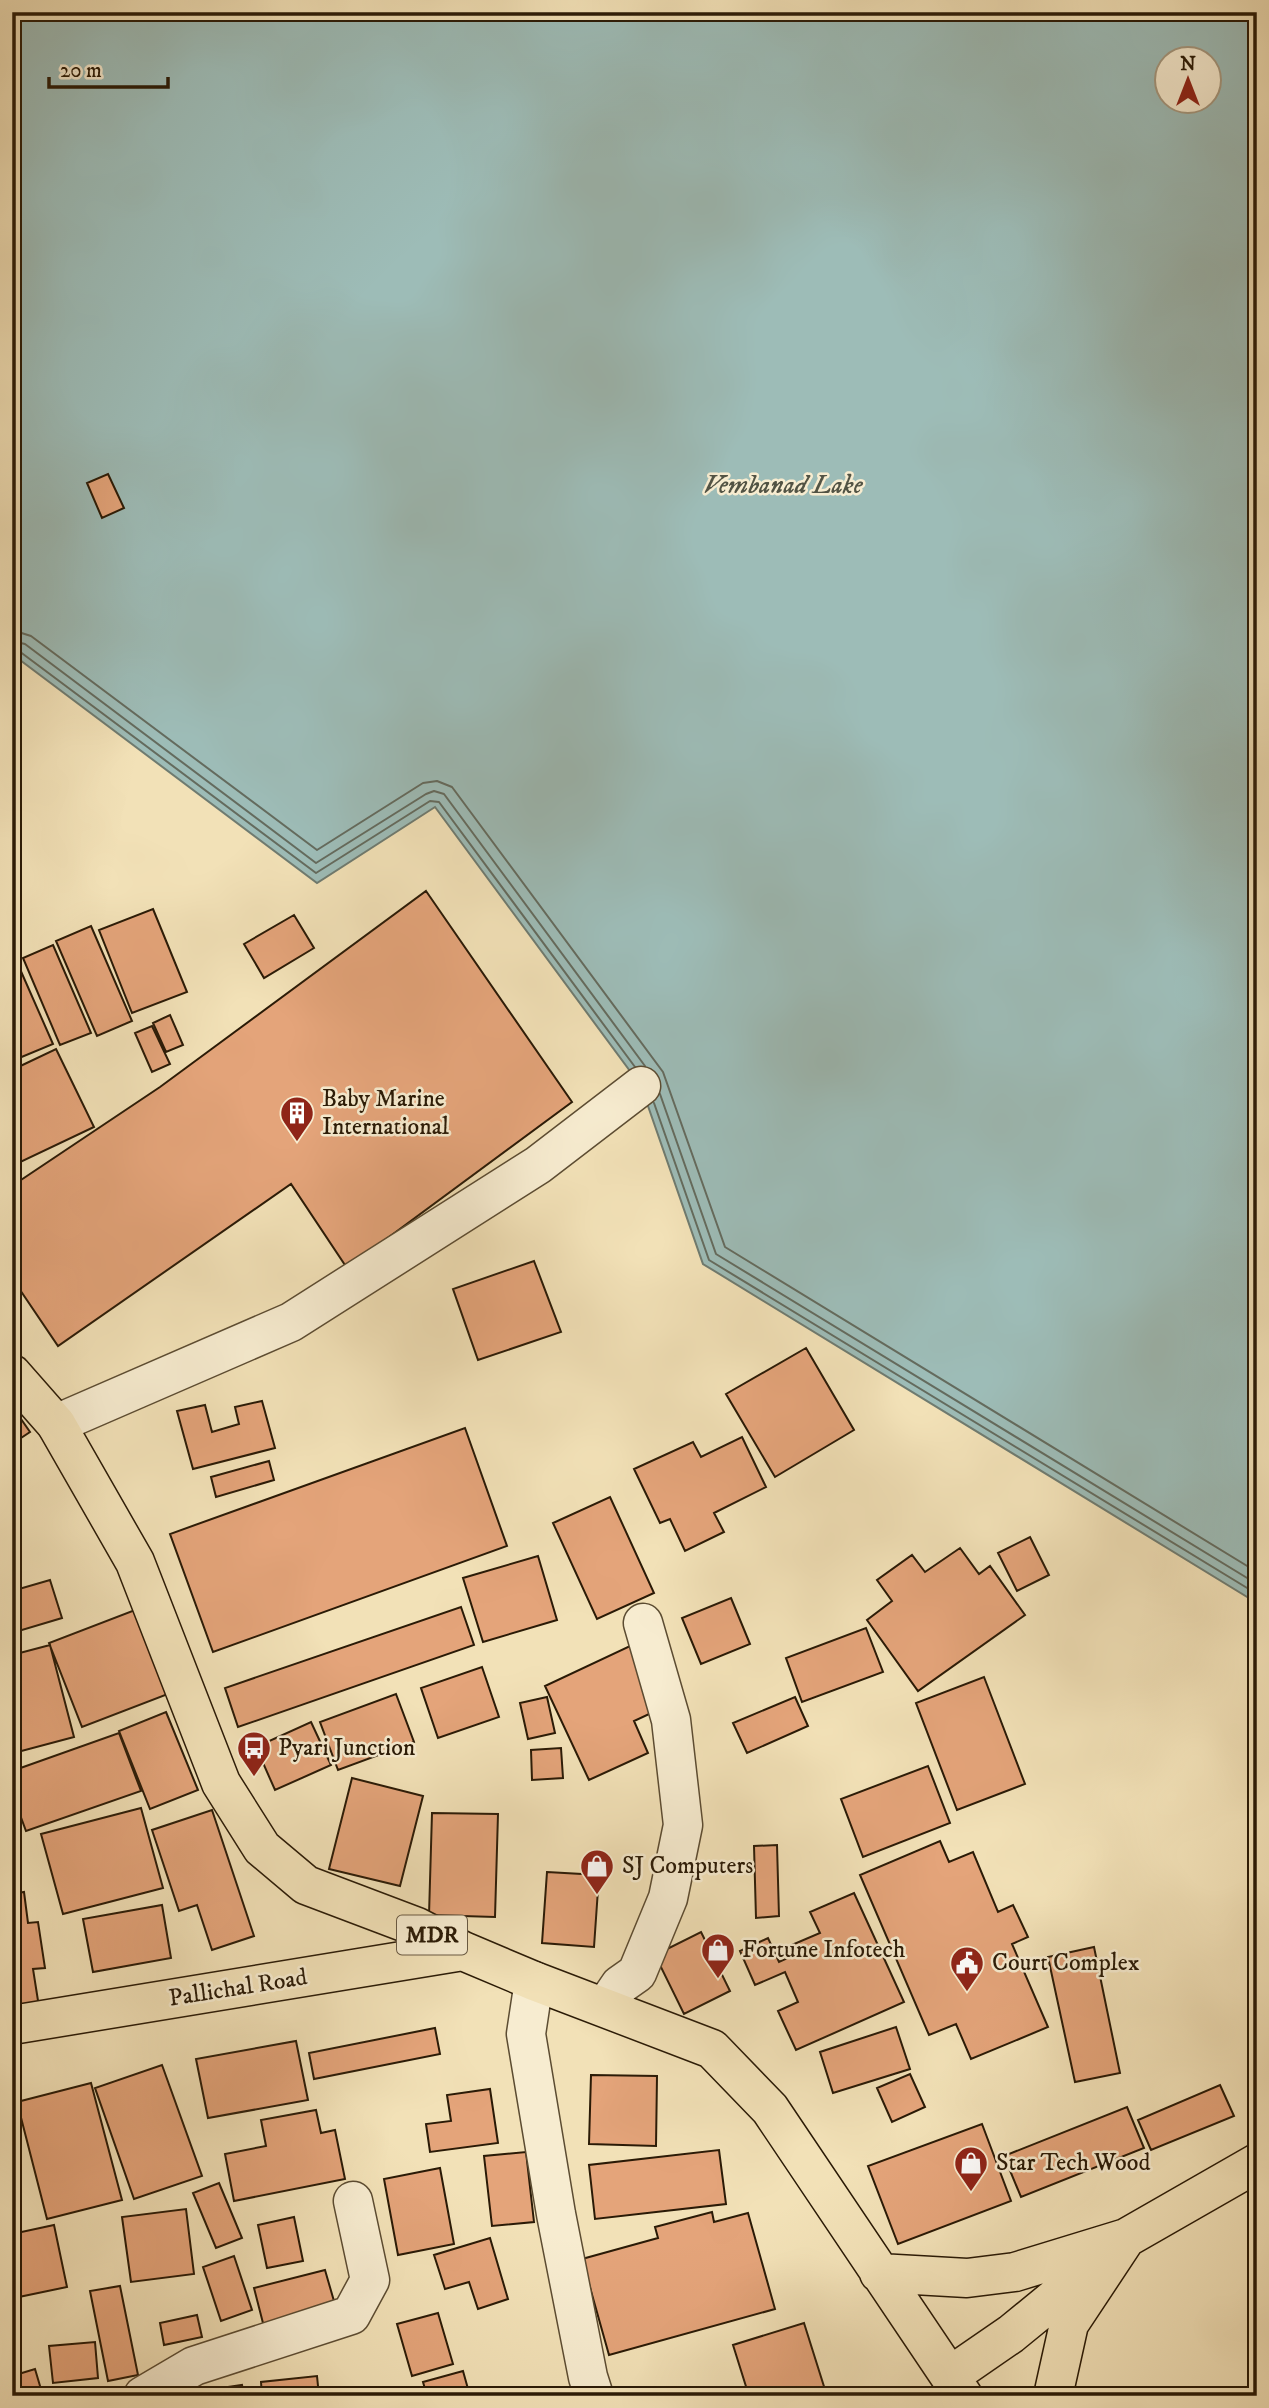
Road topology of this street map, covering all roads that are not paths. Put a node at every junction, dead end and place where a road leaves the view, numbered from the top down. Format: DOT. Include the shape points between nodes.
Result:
graph roads {
  1 [pos="641,1086"];
  2 [pos="12,1374"];
  3 [pos="56,1424"];
  4 [pos="643,1623"];
  5 [pos="463,1951"];
  6 [pos="534,1981"];
  7 [pos="605,2007"];
  8 [pos="12,2025"];
  9 [pos="1257,2163"];
  10 [pos="353,2201"];
  11 [pos="1126,2238"];
  12 [pos="879,2273"];
  13 [pos="957,2386"];
  14 [pos="143,2396"];
  15 [pos="594,2396"];
  16 [pos="1053,2396"];
  1 -- 3 [label="street" via="538,1165 291,1322"];
  2 -- 3 [label="main road, MDR"];
  3 -- 5 [label="main road, MDR" via="135,1562 221,1783 262,1848 306,1885 417,1927"];
  4 -- 7 [label="street" via="671,1720 684,1825 668,1898 638,1973 620,1984"];
  5 -- 6 [label="main road, MDR"];
  5 -- 8 [label="main road, Pallichal Road"];
  6 -- 7 [label="main road, MDR"];
  6 -- 15 [label="street" via="526,2034 556,2214"];
  7 -- 12 [label="main road, MDR" via="712,2049 770,2109"];
  9 -- 11 [label="main road"];
  10 -- 14 [label="street" via="370,2280 351,2315 194,2366"];
  11 -- 12 [label="main road" via="1015,2272 967,2278"];
  11 -- 13 [label="main road"];
  11 -- 16 [label="main road" via="1069,2324"];
  12 -- 13 [label="main road, MDR"];
}
